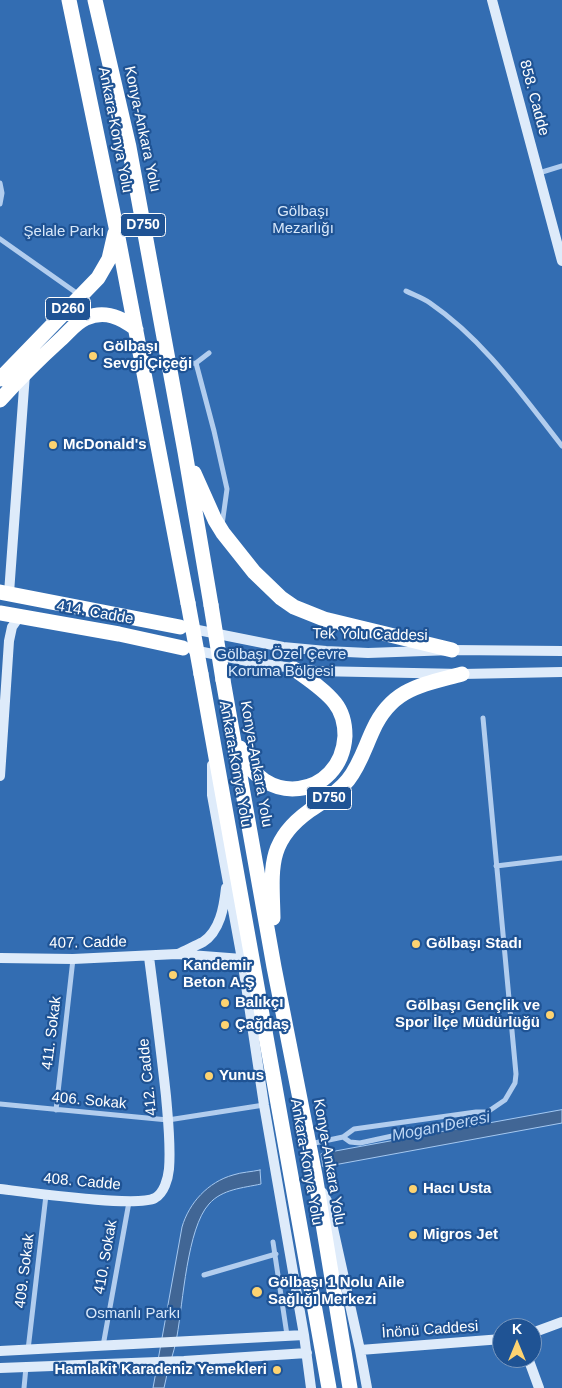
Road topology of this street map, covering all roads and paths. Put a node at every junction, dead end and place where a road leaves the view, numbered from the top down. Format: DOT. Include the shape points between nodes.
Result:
graph roads {
  1 [pos="69,0"];
  2 [pos="95,0"];
  3 [pos="492,0"];
  4 [pos="562,166"];
  5 [pos="538,173"];
  6 [pos="0,182"];
  7 [pos="0,204"];
  8 [pos="116,227"];
  9 [pos="0,239"];
  10 [pos="562,261"];
  11 [pos="406,291"];
  12 [pos="81,296"];
  13 [pos="136,329"];
  14 [pos="209,353"];
  15 [pos="18,359"];
  16 [pos="196,363"];
  17 [pos="168,365"];
  18 [pos="25,373"];
  19 [pos="0,379"];
  20 [pos="0,400"];
  21 [pos="562,446"];
  22 [pos="185,452"];
  23 [pos="222,531"];
  24 [pos="5,592"];
  25 [pos="0,613"];
  26 [pos="19,617"];
  27 [pos="180,627"];
  28 [pos="183,648"];
  29 [pos="452,650"];
  30 [pos="562,652"];
  31 [pos="294,669"];
  32 [pos="562,672"];
  33 [pos="462,674"];
  34 [pos="230,718"];
  35 [pos="483,718"];
  36 [pos="213,740"];
  37 [pos="0,776"];
  38 [pos="562,858"];
  39 [pos="496,866"];
  40 [pos="226,878"];
  41 [pos="177,954"];
  42 [pos="149,957"];
  43 [pos="0,958"];
  44 [pos="73,959"];
  45 [pos="242,959"];
  46 [pos="274,967"];
  47 [pos="0,1104"];
  48 [pos="264,1105"];
  49 [pos="56,1110"];
  50 [pos="487,1112"];
  51 [pos="168,1120"];
  52 [pos="343,1137"];
  53 [pos="309,1144"];
  54 [pos="315,1175"];
  55 [pos="0,1189"];
  56 [pos="161,1194"];
  57 [pos="46,1195"];
  58 [pos="129,1202"];
  59 [pos="273,1242"];
  60 [pos="276,1254"];
  61 [pos="204,1274"];
  62 [pos="562,1322"];
  63 [pos="542,1329"];
  64 [pos="304,1334"];
  65 [pos="287,1336"];
  66 [pos="492,1340"];
  67 [pos="184,1342"];
  68 [pos="143,1344"];
  69 [pos="102,1346"];
  70 [pos="28,1350"];
  71 [pos="360,1350"];
  72 [pos="0,1351"];
  73 [pos="314,1351"];
  74 [pos="184,1361"];
  75 [pos="142,1363"];
  76 [pos="26,1367"];
  77 [pos="0,1368"];
  78 [pos="532,1368"];
  79 [pos="24,1388"];
  80 [pos="311,1388"];
  81 [pos="324,1388"];
  82 [pos="329,1388"];
  83 [pos="350,1388"];
  84 [pos="367,1388"];
  85 [pos="539,1388"];
  1 -- 8 [label="highway, Ankara-Konya Yolu / D750"];
  2 -- 17 [label="highway, Konya-Ankara Yolu / D750" via="129,146"];
  3 -- 5 [label="street, 858. Cadde"];
  4 -- 5 [label="street"];
  5 -- 10 [label="street, 858. Cadde"];
  6 -- 7 [label="street"];
  8 -- 12 [label="highway, D260" via="104,269"];
  8 -- 13 [label="highway, Ankara-Konya Yolu / D750"];
  9 -- 12 [label="street"];
  11 -- 21 [label="street" via="429,302 466,332 496,362"];
  12 -- 15 [label="highway, D260"];
  13 -- 18 [label="highway, D260" via="117,316 86,318"];
  13 -- 36 [label="highway, Ankara-Konya Yolu / D750, bridge"];
  14 -- 16 [label="street"];
  15 -- 18 [label="street"];
  15 -- 19 [label="highway, D260"];
  16 -- 17 [label="street"];
  16 -- 23 [label="street" via="227,489"];
  17 -- 22 [label="highway, Konya-Ankara Yolu / D750"];
  18 -- 20 [label="highway, D260"];
  18 -- 24 [label="street"];
  22 -- 23 [label="highway"];
  22 -- 34 [label="highway, Konya-Ankara Yolu / D750, bridge"];
  23 -- 29 [label="highway" via="254,572 294,607 348,626"];
  24 -- 27 [label="highway, 414. Cadde"];
  25 -- 26 [label="highway, 414. Cadde"];
  26 -- 28 [label="highway, 414. Cadde"];
  26 -- 37 [label="street" via="12,627 9,641"];
  27 -- 29 [label="street, Tek Yolu Caddesi" via="283,647 326,651"];
  28 -- 31 [label="street"];
  29 -- 30 [label="street, Tek Yolu Caddesi"];
  31 -- 33 [label="street"];
  31 -- 34 [label="highway, D750" via="335,703 344,721 340,758 327,775 311,786 301,788 269,784 244,760"];
  32 -- 33 [label="street"];
  33 -- 46 [label="highway, D750" via="408,691 386,707 349,778 330,797 294,823 280,840 272,868"];
  34 -- 46 [label="highway, Konya-Ankara Yolu / D750"];
  35 -- 39 [label="street"];
  36 -- 40 [label="street" via="212,795"];
  36 -- 73 [label="highway, Ankara-Konya Yolu / D750"];
  38 -- 39 [label="street"];
  39 -- 50 [label="street" via="516,1074 515,1083 505,1100"];
  40 -- 41 [label="street" via="223,907 213,931 204,941"];
  40 -- 45 [label="street"];
  41 -- 42 [label="street, 407. Cadde"];
  41 -- 45 [label="street"];
  42 -- 44 [label="street, 407. Cadde"];
  42 -- 51 [label="street, 412. Cadde"];
  43 -- 44 [label="street, 407. Cadde"];
  44 -- 49 [label="street, 411. Sokak"];
  45 -- 48 [label="street"];
  46 -- 53 [label="highway, Konya-Ankara Yolu / D750"];
  47 -- 49 [label="street, 406. Sokak"];
  48 -- 51 [label="street, 406. Sokak"];
  48 -- 64 [label="street"];
  49 -- 51 [label="street, 406. Sokak"];
  50 -- 52 [label="street" via="354,1129"];
  50 -- 52 [label="street" via="475,1119 360,1143"];
  51 -- 56 [label="street, 412. Cadde" via="169,1170"];
  52 -- 53 [label="street"];
  53 -- 54 [label="highway, Konya-Ankara Yolu / D750"];
  54 -- 71 [label="street" via="327,1201"];
  54 -- 83 [label="highway, Konya-Ankara Yolu / D750"];
  55 -- 57 [label="street, 408. Cadde"];
  56 -- 58 [label="street, 408. Cadde" via="153,1199"];
  57 -- 58 [label="street, 408. Cadde"];
  57 -- 70 [label="street, 409. Sokak"];
  58 -- 69 [label="street, 410. Sokak"];
  59 -- 60 [label="street"];
  60 -- 61 [label="street"];
  60 -- 65 [label="street"];
  62 -- 63 [label="street"];
  64 -- 65 [label="street"];
  64 -- 73 [label="street"];
  65 -- 67 [label="street"];
  66 -- 71 [label="street, İnönü Caddesi"];
  67 -- 68 [label="street"];
  67 -- 74 [label="street"];
  68 -- 69 [label="street"];
  68 -- 75 [label="street"];
  69 -- 70 [label="street"];
  70 -- 72 [label="street"];
  71 -- 84 [label="street"];
  73 -- 74 [label="street"];
  73 -- 80 [label="street"];
  73 -- 81 [label="street"];
  73 -- 82 [label="highway, Ankara-Konya Yolu / D750"];
  74 -- 75 [label="street"];
  75 -- 76 [label="street"];
  76 -- 77 [label="street"];
  76 -- 79 [label="street"];
  78 -- 85 [label="street"];
}
